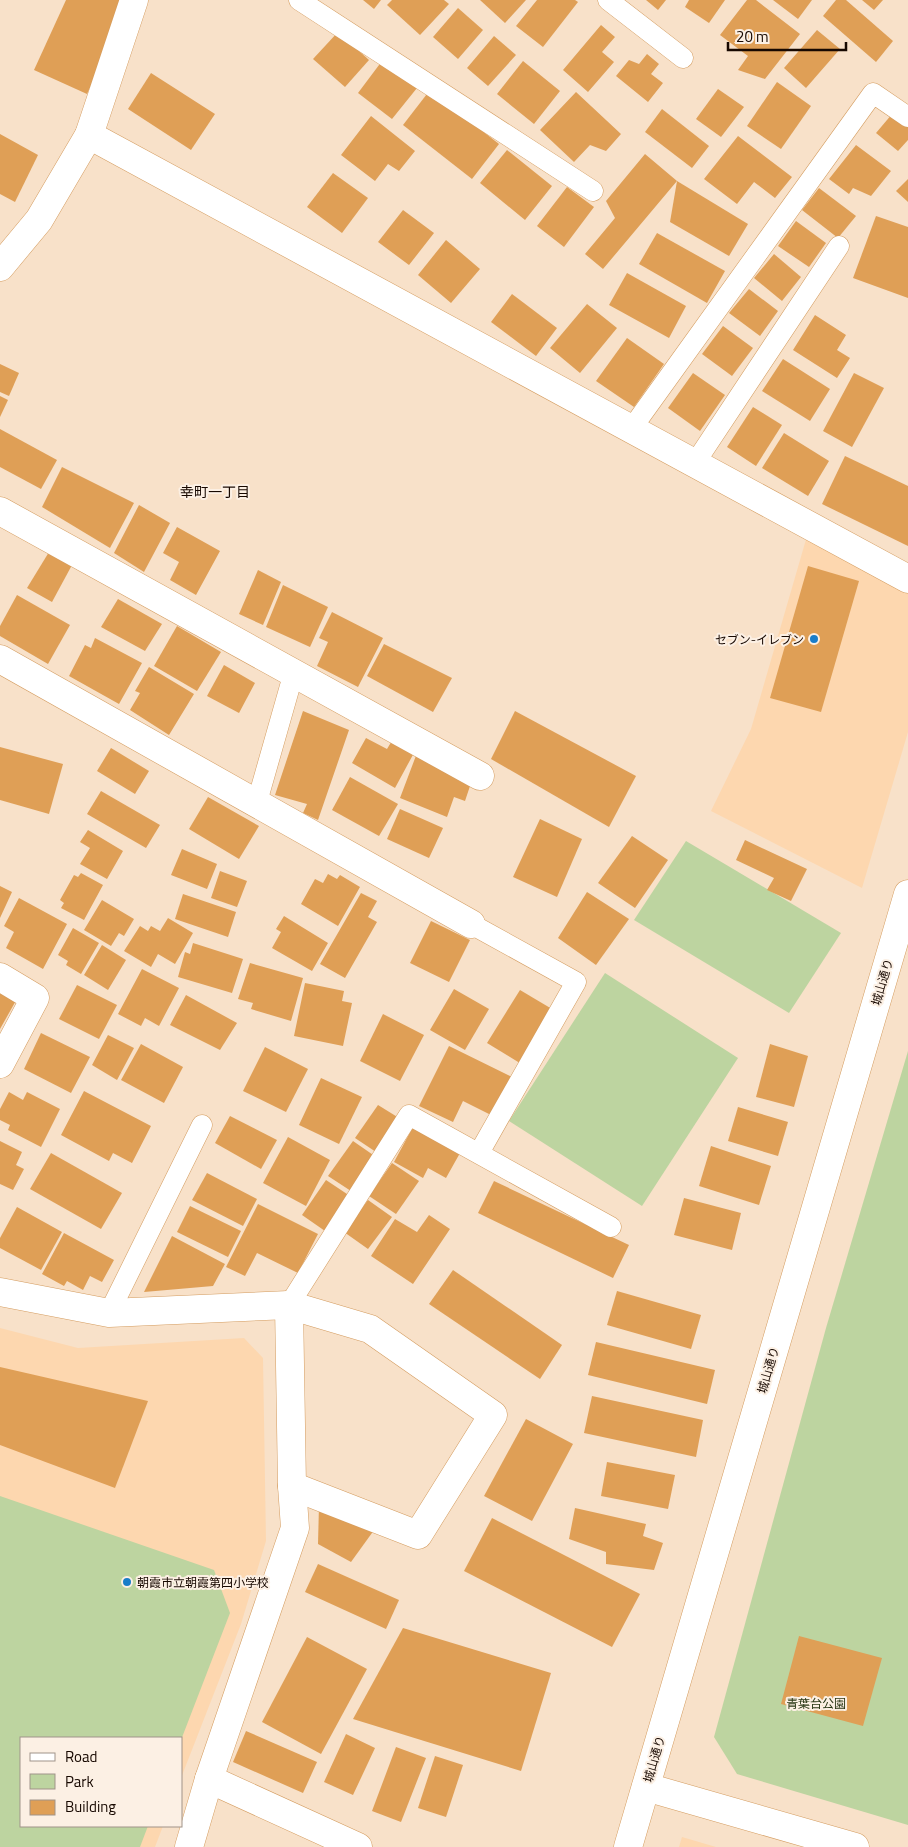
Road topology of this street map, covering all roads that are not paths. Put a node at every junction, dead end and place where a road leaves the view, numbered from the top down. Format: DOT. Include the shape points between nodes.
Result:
graph roads {
  1 [pos="134,0"];
  2 [pos="299,0"];
  3 [pos="608,0"];
  4 [pos="683,58"];
  5 [pos="908,117"];
  6 [pos="89,135"];
  7 [pos="593,191"];
  8 [pos="839,246"];
  9 [pos="0,267"];
  10 [pos="632,428"];
  11 [pos="695,463"];
  12 [pos="0,512"];
  13 [pos="908,579"];
  14 [pos="0,658"];
  15 [pos="294,672"];
  16 [pos="480,776"];
  17 [pos="257,802"];
  18 [pos="908,894"];
  19 [pos="472,924"];
  20 [pos="0,977"];
  21 [pos="0,1064"];
  22 [pos="202,1125"];
  23 [pos="479,1154"];
  24 [pos="611,1227"];
  25 [pos="0,1292"];
  26 [pos="289,1305"];
  27 [pos="109,1314"];
  28 [pos="292,1486"];
  29 [pos="209,1779"];
  30 [pos="646,1787"];
  31 [pos="189,1847"];
  32 [pos="358,1847"];
  33 [pos="628,1847"];
  34 [pos="855,1847"];
  1 -- 6 [label="street"];
  2 -- 7 [label="lane"];
  3 -- 4 [label="lane"];
  5 -- 10 [label="lane" via="873,93"];
  6 -- 9 [label="street" via="40,220"];
  6 -- 10 [label="street"];
  8 -- 11 [label="lane"];
  10 -- 11 [label="street"];
  11 -- 13 [label="street"];
  12 -- 15 [label="street"];
  14 -- 17 [label="street"];
  15 -- 16 [label="street"];
  15 -- 17 [label="lane"];
  17 -- 19 [label="street"];
  18 -- 30 [label="street, 城山通り"];
  19 -- 23 [label="lane" via="576,982"];
  20 -- 21 [label="street" via="35,998"];
  22 -- 27 [label="lane"];
  23 -- 24 [label="lane"];
  23 -- 26 [label="lane" via="409,1115"];
  25 -- 27 [label="street"];
  26 -- 27 [label="street"];
  26 -- 28 [label="street"];
  26 -- 28 [label="street" via="370,1329 493,1415 418,1535"];
  28 -- 29 [label="street" via="295,1528"];
  29 -- 31 [label="street"];
  29 -- 32 [label="street"];
  30 -- 33 [label="street, 城山通り"];
  30 -- 34 [label="street"];
}
